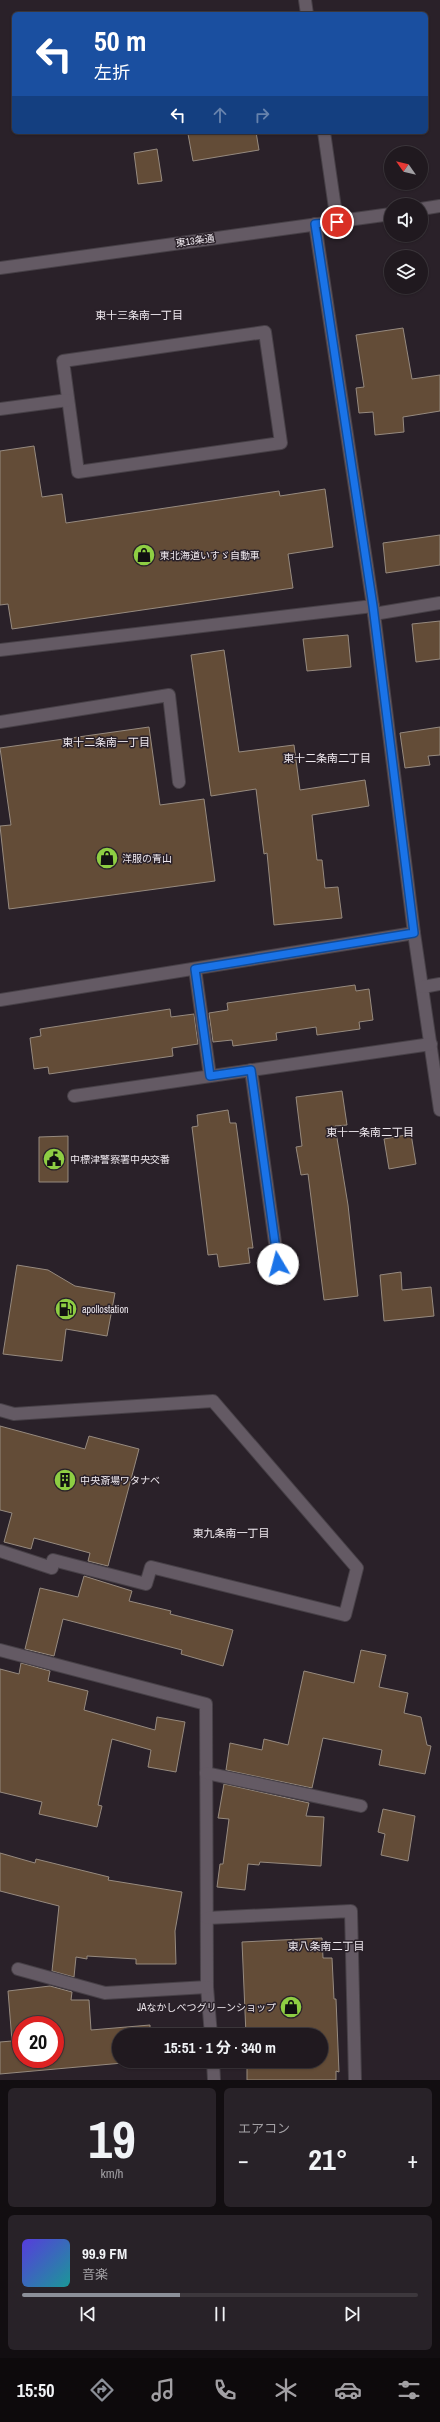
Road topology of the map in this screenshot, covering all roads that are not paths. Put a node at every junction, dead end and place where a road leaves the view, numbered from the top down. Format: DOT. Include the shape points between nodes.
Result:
graph roads {
  1 [pos="305,0"];
  2 [pos="307,12"];
  3 [pos="324,134"];
  4 [pos="440,206"];
  5 [pos="428,208"];
  6 [pos="384,215"];
  7 [pos="337,222"];
  8 [pos="315,224"];
  9 [pos="0,268"];
  10 [pos="68,400"];
  11 [pos="0,410"];
  12 [pos="440,603"];
  13 [pos="373,610"];
  14 [pos="0,650"];
  15 [pos="0,722"];
  16 [pos="179,782"];
  17 [pos="414,933"];
  18 [pos="195,969"];
  19 [pos="440,984"];
  20 [pos="423,987"];
  21 [pos="0,1000"];
  22 [pos="431,1044"];
  23 [pos="251,1070"];
  24 [pos="210,1076"];
  25 [pos="74,1096"];
  26 [pos="440,1110"];
  27 [pos="278,1264"];
  28 [pos="0,1410"];
  29 [pos="0,1551"];
  30 [pos="0,1650"];
  31 [pos="206,1773"];
  32 [pos="362,1806"];
  33 [pos="207,1918"];
  34 [pos="18,1969"];
  35 [pos="207,1987"];
  36 [pos="210,2028"];
  37 [pos="213,2068"];
  38 [pos="214,2080"];
  39 [pos="355,2080"];
  1 -- 2 [label="street"];
  3 -- 7 [label="street"];
  4 -- 5 [label="street"];
  6 -- 7 [label="street, 東13条通"];
  7 -- 8 [label="street, 東13条通"];
  8 -- 9 [label="street, 東13条通"];
  8 -- 13 [label="street"];
  10 -- 10 [label="street" via="78,472 281,443 265,332 63,361"];
  10 -- 11 [label="street"];
  12 -- 13 [label="street"];
  13 -- 14 [label="street"];
  13 -- 17 [label="street"];
  15 -- 16 [label="street" via="169,695"];
  17 -- 18 [label="street"];
  17 -- 20 [label="street"];
  18 -- 21 [label="street"];
  18 -- 24 [label="street"];
  19 -- 20 [label="street"];
  20 -- 22 [label="street"];
  22 -- 23 [label="street"];
  22 -- 26 [label="street"];
  23 -- 24 [label="street"];
  23 -- 27 [label="street"];
  24 -- 25 [label="street"];
  28 -- 29 [label="street" via="14,1414 213,1401 357,1568 345,1615 152,1566 146,1584 53,1560 52,1568"];
  30 -- 31 [label="street" via="206,1704"];
  31 -- 32 [label="street"];
  31 -- 33 [label="street"];
  33 -- 35 [label="street"];
  33 -- 39 [label="street" via="351,1911"];
  34 -- 35 [label="street" via="105,1993"];
  35 -- 36 [label="street"];
  37 -- 38 [label="street"];
}
